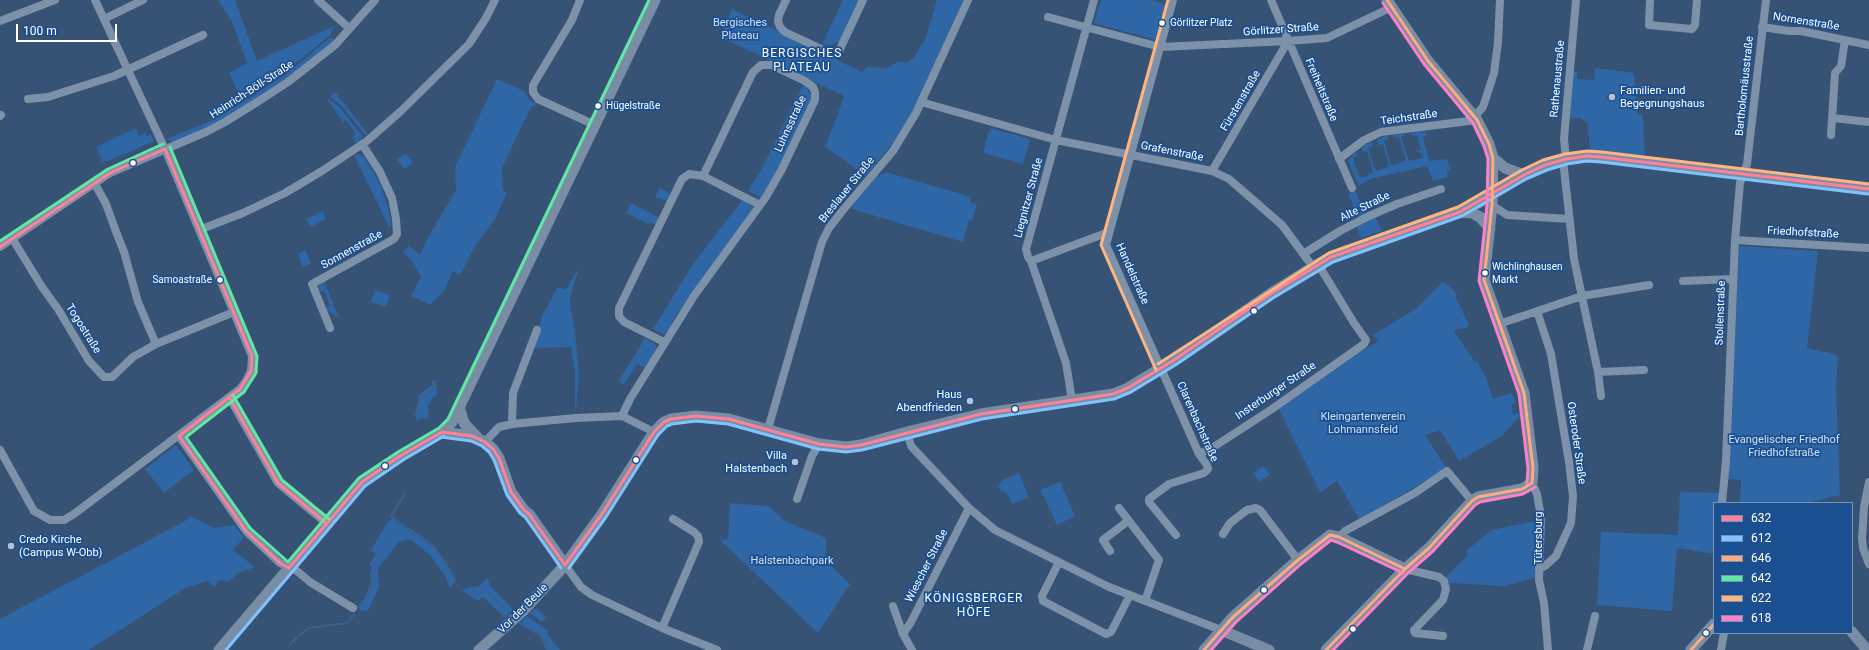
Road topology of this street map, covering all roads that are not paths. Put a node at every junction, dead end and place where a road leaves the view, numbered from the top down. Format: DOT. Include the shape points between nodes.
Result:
graph roads {
  1 [pos="55,0"];
  2 [pos="95,0"];
  3 [pos="143,0"];
  4 [pos="318,0"];
  5 [pos="375,0"];
  6 [pos="495,0"];
  7 [pos="580,0"];
  8 [pos="655,0"];
  9 [pos="786,0"];
  10 [pos="863,0"];
  11 [pos="968,0"];
  12 [pos="1094,0"];
  13 [pos="1173,0"];
  14 [pos="1271,0"];
  15 [pos="1500,0"];
  16 [pos="1576,0"];
  17 [pos="1650,0"];
  18 [pos="1697,0"];
  19 [pos="1766,0"];
  20 [pos="1390,3"];
  21 [pos="1048,17"];
  22 [pos="104,19"];
  23 [pos="0,21"];
  24 [pos="1762,27"];
  25 [pos="349,28"];
  26 [pos="1087,28"];
  27 [pos="203,35"];
  28 [pos="1845,40"];
  29 [pos="1288,41"];
  30 [pos="1869,44"];
  31 [pos="1160,47"];
  32 [pos="128,70"];
  33 [pos="28,100"];
  34 [pos="921,102"];
  35 [pos="1476,118"];
  36 [pos="1833,118"];
  37 [pos="1869,122"];
  38 [pos="595,125"];
  39 [pos="1831,135"];
  40 [pos="1056,140"];
  41 [pos="362,144"];
  42 [pos="165,149"];
  43 [pos="1132,155"];
  44 [pos="1493,158"];
  45 [pos="1339,159"];
  46 [pos="1564,160"];
  47 [pos="1212,171"];
  48 [pos="1744,173"];
  49 [pos="1524,175"];
  50 [pos="703,176"];
  51 [pos="95,184"];
  52 [pos="1352,188"];
  53 [pos="1440,189"];
  54 [pos="1869,189"];
  55 [pos="1492,200"];
  56 [pos="760,205"];
  57 [pos="1460,212"];
  58 [pos="1570,219"];
  59 [pos="1490,229"];
  60 [pos="200,230"];
  61 [pos="1109,232"];
  62 [pos="12,238"];
  63 [pos="1735,240"];
  64 [pos="0,247"];
  65 [pos="1869,248"];
  66 [pos="1303,254"];
  67 [pos="1031,261"];
  68 [pos="1315,265"];
  69 [pos="1733,280"];
  70 [pos="1683,281"];
  71 [pos="1648,285"];
  72 [pos="1582,296"];
  73 [pos="1537,311"];
  74 [pos="234,312"];
  75 [pos="1499,324"];
  76 [pos="330,328"];
  77 [pos="537,330"];
  78 [pos="664,342"];
  79 [pos="156,344"];
  80 [pos="1364,344"];
  81 [pos="1161,368"];
  82 [pos="1644,370"];
  83 [pos="1598,372"];
  84 [pos="1601,396"];
  85 [pos="230,397"];
  86 [pos="1072,400"];
  87 [pos="459,407"];
  88 [pos="622,416"];
  89 [pos="512,424"];
  90 [pos="768,429"];
  91 [pos="442,432"];
  92 [pos="654,432"];
  93 [pos="907,432"];
  94 [pos="179,436"];
  95 [pos="481,440"];
  96 [pos="819,444"];
  97 [pos="0,450"];
  98 [pos="1199,454"];
  99 [pos="1532,482"];
  100 [pos="1869,482"];
  101 [pos="797,499"];
  102 [pos="1472,501"];
  103 [pos="1722,502"];
  104 [pos="969,508"];
  105 [pos="1119,508"];
  106 [pos="673,519"];
  107 [pos="1128,521"];
  108 [pos="326,523"];
  109 [pos="1223,534"];
  110 [pos="1176,535"];
  111 [pos="1339,537"];
  112 [pos="1110,550"];
  113 [pos="1298,560"];
  114 [pos="1059,562"];
  115 [pos="565,564"];
  116 [pos="1869,564"];
  117 [pos="289,568"];
  118 [pos="1405,569"];
  119 [pos="1539,569"];
  120 [pos="1130,595"];
  121 [pos="1145,601"];
  122 [pos="894,606"];
  123 [pos="353,608"];
  124 [pos="1595,616"];
  125 [pos="1713,625"];
  126 [pos="662,628"];
  127 [pos="1221,630"];
  128 [pos="1853,633"];
  129 [pos="903,634"];
  130 [pos="1724,634"];
  131 [pos="1443,636"];
  132 [pos="219,650"];
  133 [pos="479,650"];
  134 [pos="717,650"];
  135 [pos="912,650"];
  136 [pos="1204,650"];
  137 [pos="1269,650"];
  138 [pos="1326,650"];
  139 [pos="1548,650"];
  140 [pos="1587,650"];
  141 [pos="1691,650"];
  142 [pos="1721,650"];
  143 [pos="1867,650"];
  1 -- 23 [label="street"];
  2 -- 22 [label="street"];
  3 -- 22 [label="street"];
  4 -- 25 [label="street"];
  5 -- 25 [label="street, Heinrich-Böll-Straße"];
  6 -- 41 [label="street" via="469,44 401,111"];
  7 -- 38 [label="street" via="572,20 533,85 532,92 538,99"];
  8 -- 38 [label="street"];
  9 -- 10 [label="street" via="779,15 780,27 785,32 832,54 840,49"];
  11 -- 34 [label="street, Breslauer Straße"];
  12 -- 26 [label="street, Liegnitzer Straße"];
  13 -- 31 [label="street, Handelstraße"];
  14 -- 29 [label="street, Freiheitstraße"];
  15 -- 35 [label="street" via="1494,73 1483,107"];
  16 -- 46 [label="street, Rathenaustraße"];
  17 -- 18 [label="street" via="1649,25 1692,29 1695,25"];
  19 -- 24 [label="street, Bartholomäusstraße"];
  20 -- 29 [label="street, Görlitzer Straße" via="1327,38"];
  20 -- 35 [label="street, Tütersburg" via="1428,61"];
  21 -- 26 [label="street, Görlitzer Straße"];
  22 -- 32 [label="street"];
  24 -- 28 [label="street, Nornenstraße" via="1801,30"];
  24 -- 48 [label="street, Bartholomäusstraße"];
  25 -- 42 [label="street, Heinrich-Böll-Straße" via="335,45 288,82 225,122"];
  26 -- 31 [label="street, Görlitzer Straße"];
  26 -- 40 [label="street, Liegnitzer Straße"];
  27 -- 32 [label="street"];
  28 -- 30 [label="street, Nornenstraße"];
  28 -- 36 [label="street" via="1841,66 1835,73"];
  29 -- 31 [label="street, Görlitzer Straße"];
  29 -- 45 [label="street, Freiheitstraße"];
  29 -- 47 [label="street, Fürstenstraße"];
  31 -- 43 [label="street, Handelstraße"];
  32 -- 33 [label="street" via="48,97"];
  32 -- 42 [label="street"];
  34 -- 40 [label="street, Grafenstraße"];
  34 -- 90 [label="street, Breslauer Straße" via="893,151 843,210 822,242"];
  35 -- 44 [label="street, Tütersburg" via="1490,144"];
  35 -- 45 [label="street, Teichstraße" via="1381,132 1364,140"];
  36 -- 37 [label="street"];
  36 -- 39 [label="street"];
  38 -- 87 [label="street"];
  40 -- 43 [label="street, Grafenstraße"];
  40 -- 67 [label="street, Liegnitzer Straße" via="1026,249"];
  41 -- 60 [label="street" via="285,193"];
  41 -- 76 [label="street, Sonnenstraße" via="380,172 392,198 397,234 394,239 312,284"];
  42 -- 51 [label="street, Heinrich-Böll-Straße" via="124,166"];
  42 -- 60 [label="street"];
  43 -- 47 [label="street, Grafenstraße"];
  43 -- 61 [label="street, Handelstraße"];
  44 -- 49 [label="street" via="1505,168"];
  44 -- 55 [label="street, Tütersburg"];
  45 -- 52 [label="street, Freiheitstraße"];
  46 -- 48 [label="street, Vor der Beule" via="1587,156 1601,157"];
  46 -- 49 [label="street, Vor der Beule"];
  46 -- 58 [label="street, Rathenaustraße"];
  47 -- 66 [label="street, Grafenstraße" via="1229,179 1282,225"];
  48 -- 54 [label="street, Vor der Beule"];
  48 -- 63 [label="street, Stollenstraße" via="1740,183"];
  49 -- 55 [label="street, Vor der Beule"];
  50 -- 56 [label="street"];
  50 -- 56 [label="street, Luhnsstraße" via="756,67 772,65 805,81 816,92 814,104 782,169"];
  50 -- 78 [label="street" via="689,174 682,179 618,312 620,320"];
  51 -- 62 [label="street, Heinrich-Böll-Straße"];
  51 -- 79 [label="street" via="113,222 138,302"];
  53 -- 66 [label="street, Alte Straße" via="1369,216"];
  55 -- 57 [label="street, Vor der Beule"];
  55 -- 58 [label="street" via="1507,215"];
  55 -- 59 [label="street, Tütersburg"];
  56 -- 78 [label="street, Luhnsstraße"];
  57 -- 59 [label="street" via="1480,217"];
  57 -- 68 [label="street, Vor der Beule" via="1331,257"];
  58 -- 72 [label="street, Rathenaustraße" via="1574,259"];
  59 -- 75 [label="street, Tütersburg" via="1484,280"];
  60 -- 74 [label="street"];
  61 -- 67 [label="street"];
  61 -- 81 [label="street, Handelstraße" via="1106,245"];
  62 -- 64 [label="street, Heinrich-Böll-Straße"];
  62 -- 79 [label="street, Togostraße" via="89,361 104,377 112,377 133,357"];
  63 -- 65 [label="street, Friedhofstraße"];
  63 -- 69 [label="street, Stollenstraße"];
  66 -- 68 [label="street, Grafenstraße"];
  67 -- 86 [label="street, Liegnitzer Straße" via="1066,363"];
  68 -- 80 [label="street, Grafenstraße" via="1366,340"];
  68 -- 81 [label="street, Vor der Beule"];
  69 -- 70 [label="street"];
  69 -- 103 [label="street, Stollenstraße"];
  71 -- 72 [label="street"];
  72 -- 73 [label="street"];
  72 -- 83 [label="street, Rathenaustraße"];
  73 -- 75 [label="street"];
  73 -- 119 [label="street, Osteroder Straße" via="1551,354 1573,496 1571,523 1556,556"];
  74 -- 79 [label="street, Togostraße"];
  74 -- 85 [label="street" via="252,356 251,371 246,381"];
  75 -- 99 [label="street, Tütersburg" via="1524,393 1533,468"];
  77 -- 89 [label="street" via="513,393"];
  78 -- 88 [label="street, Luhnsstraße"];
  80 -- 98 [label="street, Insterburger Straße" via="1272,409"];
  81 -- 86 [label="street, Vor der Beule" via="1118,393"];
  81 -- 98 [label="street, Clarenbachstraße"];
  82 -- 83 [label="street"];
  83 -- 84 [label="street, Rathenaustraße"];
  85 -- 94 [label="street"];
  85 -- 108 [label="street" via="278,483"];
  86 -- 93 [label="street, Vor der Beule" via="985,413"];
  87 -- 91 [label="street" via="452,422"];
  87 -- 95 [label="street" via="464,423"];
  88 -- 89 [label="street"];
  88 -- 92 [label="street"];
  89 -- 95 [label="street" via="499,427"];
  90 -- 92 [label="street, Vor der Beule" via="734,420 696,416 671,419"];
  90 -- 96 [label="street, Vor der Beule"];
  91 -- 95 [label="street" via="468,434"];
  91 -- 108 [label="street" via="362,482"];
  92 -- 115 [label="street, Vor der Beule" via="602,514"];
  93 -- 96 [label="street, Vor der Beule" via="853,447"];
  93 -- 104 [label="street" via="911,446"];
  94 -- 97 [label="street" via="64,520 50,520 34,511"];
  94 -- 117 [label="street" via="246,531 280,563"];
  95 -- 115 [label="street" via="499,458 514,497"];
  96 -- 101 [label="street" via="812,456"];
  98 -- 110 [label="street, Clarenbachstraße" via="1207,465 1206,472 1164,486 1148,500"];
  99 -- 102 [label="street" via="1522,489 1478,497"];
  99 -- 119 [label="street, Tütersburg" via="1541,517"];
  100 -- 116 [label="street" via="1866,490 1862,539"];
  102 -- 111 [label="street" via="1447,472 1415,493 1345,530"];
  102 -- 118 [label="street" via="1429,548"];
  104 -- 114 [label="street" via="995,530"];
  104 -- 129 [label="street, Wiescher Straße" via="912,622"];
  105 -- 107 [label="street"];
  106 -- 126 [label="street" via="694,532 699,542"];
  107 -- 112 [label="street" via="1103,540"];
  107 -- 121 [label="street" via="1159,560"];
  108 -- 117 [label="street"];
  109 -- 113 [label="street" via="1230,522 1247,510 1256,508"];
  111 -- 113 [label="street" via="1330,535"];
  111 -- 118 [label="street"];
  113 -- 127 [label="street"];
  114 -- 120 [label="street"];
  114 -- 120 [label="street" via="1042,596 1043,601 1106,634 1111,632"];
  115 -- 126 [label="street" via="586,591"];
  115 -- 133 [label="street, Vor der Beule" via="523,611"];
  117 -- 123 [label="street"];
  117 -- 132 [label="street"];
  118 -- 131 [label="street" via="1439,577 1445,584 1443,600 1414,630 1415,633"];
  118 -- 138 [label="street"];
  119 -- 139 [label="street, Tütersburg"];
  120 -- 121 [label="street"];
  121 -- 127 [label="street"];
  122 -- 129 [label="street"];
  124 -- 140 [label="street"];
  125 -- 141 [label="street"];
  126 -- 134 [label="street"];
  127 -- 136 [label="street"];
  127 -- 137 [label="street"];
  128 -- 143 [label="street"];
  129 -- 135 [label="street"];
  130 -- 142 [label="street"];
}
